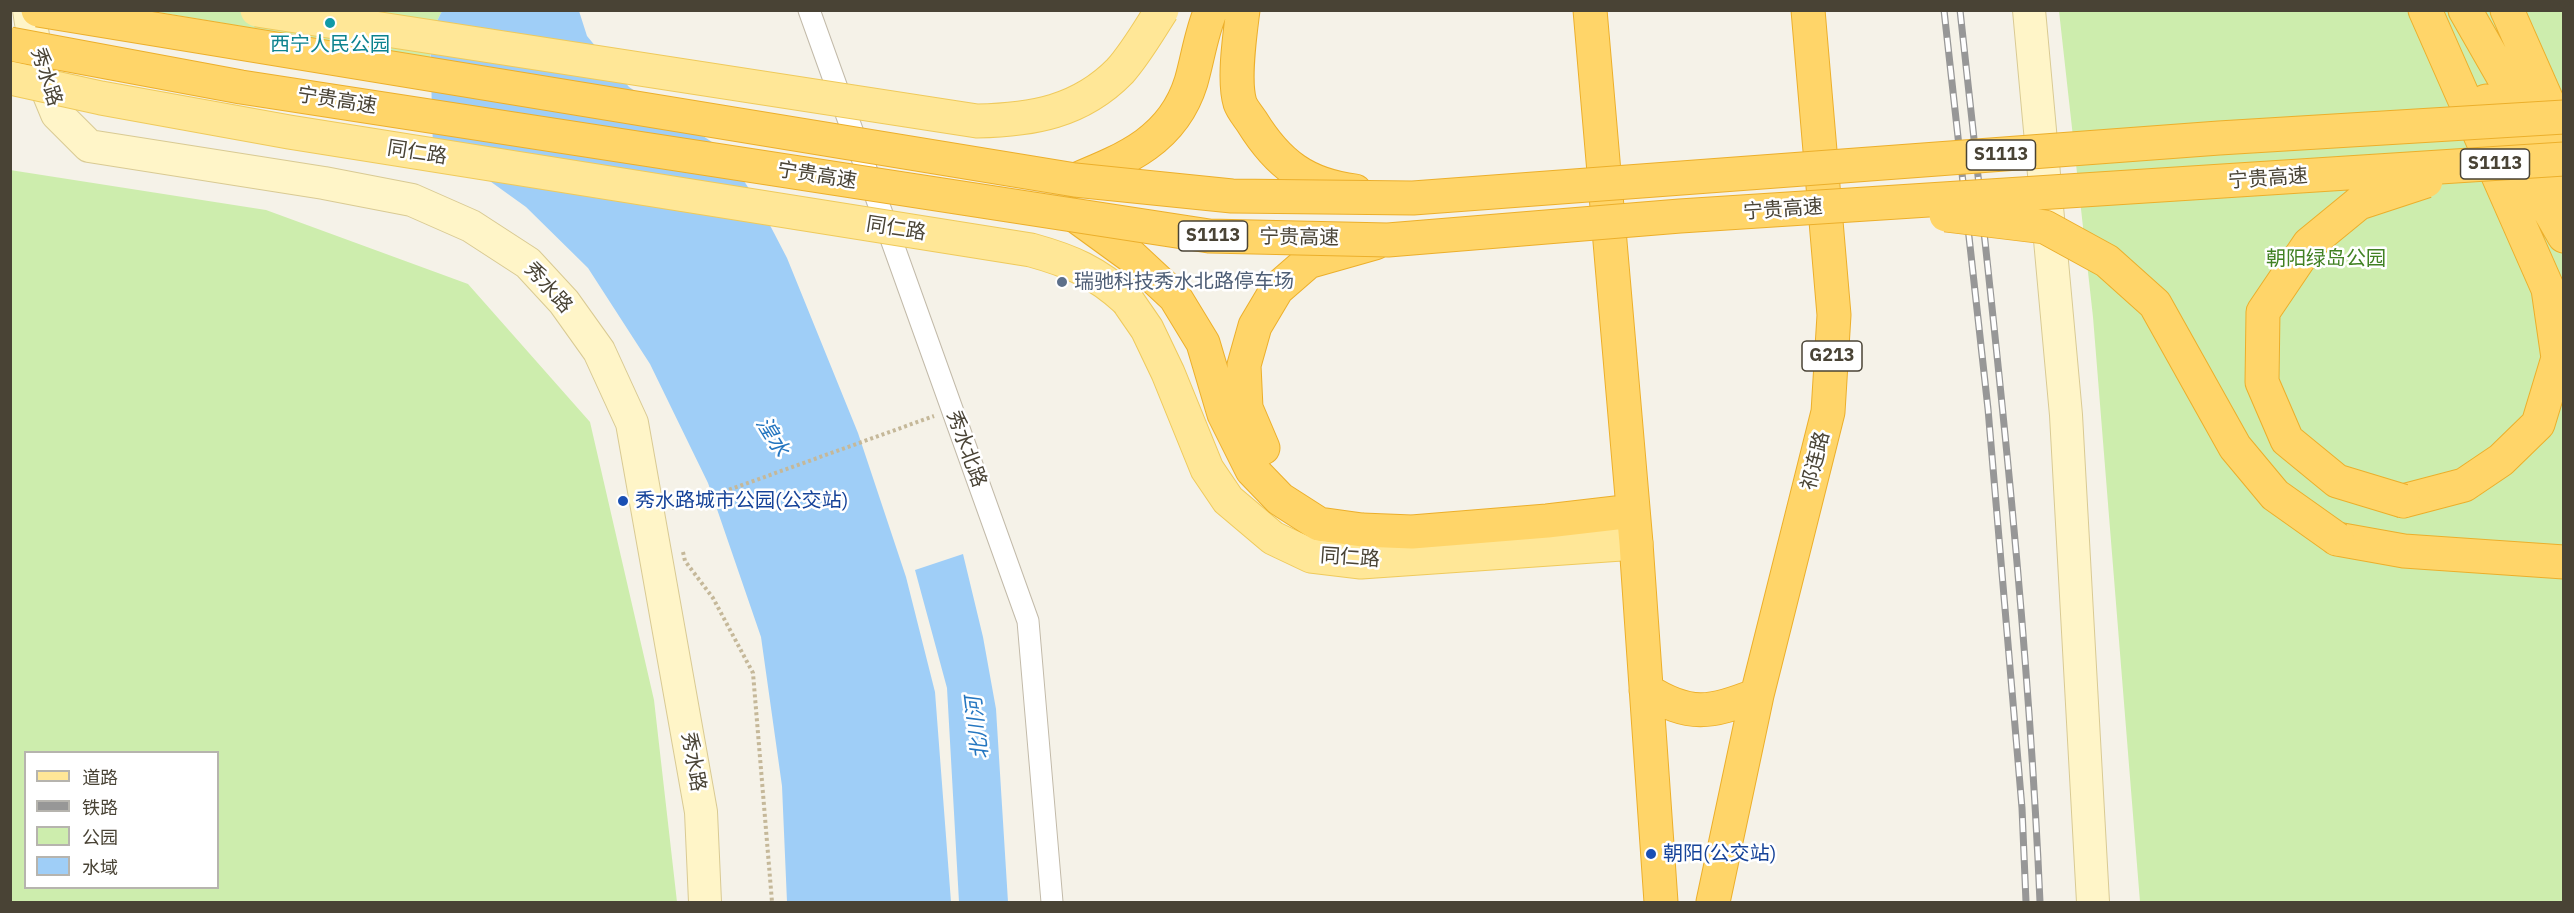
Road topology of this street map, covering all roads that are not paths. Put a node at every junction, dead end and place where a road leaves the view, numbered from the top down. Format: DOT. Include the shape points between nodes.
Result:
graph roads {
  1 [pos="29,10"];
  2 [pos="38,10"];
  3 [pos="257,10"];
  4 [pos="809,10"];
  5 [pos="1162,10"];
  6 [pos="1211,10"];
  7 [pos="1244,10"];
  8 [pos="1590,10"];
  9 [pos="1616,10"];
  10 [pos="1788,10"];
  11 [pos="2029,10"];
  12 [pos="2424,10"];
  13 [pos="2434,10"];
  14 [pos="2465,10"];
  15 [pos="2506,10"];
  16 [pos="1809,24"];
  17 [pos="10,44"];
  18 [pos="1593,45"];
  19 [pos="10,78"];
  20 [pos="2554,116"];
  21 [pos="2564,139"];
  22 [pos="2564,159"];
  23 [pos="2511,163"];
  24 [pos="1075,180"];
  25 [pos="2564,183"];
  26 [pos="1413,198"];
  27 [pos="1076,216"];
  28 [pos="1680,216"];
  29 [pos="2564,236"];
  30 [pos="1388,240"];
  31 [pos="1235,411"];
  32 [pos="1633,500"];
  33 [pos="1636,543"];
  34 [pos="2564,562"];
  35 [pos="1646,690"];
  36 [pos="1757,695"];
  37 [pos="705,903"];
  38 [pos="1052,903"];
  39 [pos="1661,903"];
  40 [pos="1713,903"];
  41 [pos="2093,903"];
  1 -- 37 [label="street, 秀水路" via="38,68 57,114 89,146 412,200 471,226 528,263 564,302 599,351 632,423 665,514 701,812"];
  2 -- 24 [label="highway, 宁贵高速 / S1113, bridge"];
  3 -- 5 [label="main road, bridge" via="977,121 1019,120 1058,111 1095,92 1121,70"];
  4 -- 38 [label="street, 秀水北路" via="1029,621"];
  6 -- 24 [label="highway" via="1190,84 1177,112 1155,140 1128,158"];
  7 -- 26 [label="highway, bridge" via="1237,52 1240,103 1267,146 1292,168 1325,187"];
  8 -- 18 [label="highway"];
  9 -- 18 [label="highway"];
  10 -- 16 [label="highway"];
  11 -- 41 [label="street" via="2066,415"];
  12 -- 23 [label="highway, bridge" via="2487,150 2492,160 2497,171 2507,193 2517,214 2548,289 2558,358 2538,424 2501,460 2464,485 2403,501 2337,482 2287,440 2262,382 2263,312 2309,244 2359,203 2432,178 2455,174 2488,167 2500,165"];
  13 -- 29 [label="highway, bridge"];
  14 -- 25 [label="highway, bridge"];
  15 -- 21 [label="highway"];
  16 -- 36 [label="highway, 祁连路 / G213" via="1834,315 1828,412"];
  17 -- 27 [label="highway, 宁贵高速 / S1113, bridge" via="241,87"];
  18 -- 32 [label="highway"];
  19 -- 33 [label="main road, 同仁路, bridge" via="290,132 1031,250 1070,261 1103,279 1127,300 1147,329 1168,373 1207,469 1228,500 1273,538 1311,555 1361,562"];
  20 -- 26 [label="highway, 宁贵高速 / S1113, bridge"];
  22 -- 23 [label="highway, 宁贵高速 / S1113, bridge"];
  23 -- 28 [label="highway, 宁贵高速 / S1113, bridge"];
  24 -- 26 [label="highway, 宁贵高速 / S1113, bridge" via="1232,196"];
  27 -- 30 [label="highway, 宁贵高速 / S1113, bridge" via="1209,236"];
  27 -- 31 [label="highway" via="1131,256 1175,297 1203,343"];
  28 -- 30 [label="highway, 宁贵高速 / S1113, bridge"];
  28 -- 34 [label="highway, bridge" via="1958,215 2045,227 2107,261 2155,304 2235,447 2275,495 2337,539 2404,551"];
  30 -- 31 [label="highway, bridge" via="1308,262 1277,289 1255,326"];
  31 -- 32 [label="highway" via="1292,485 1356,514 1398,515 1536,502"];
  32 -- 33 [label="highway"];
  33 -- 35 [label="highway"];
  35 -- 36 [label="highway" via="1670,705 1694,710 1727,706"];
  35 -- 39 [label="highway"];
  36 -- 40 [label="highway, 祁连路 / G213"];
}
